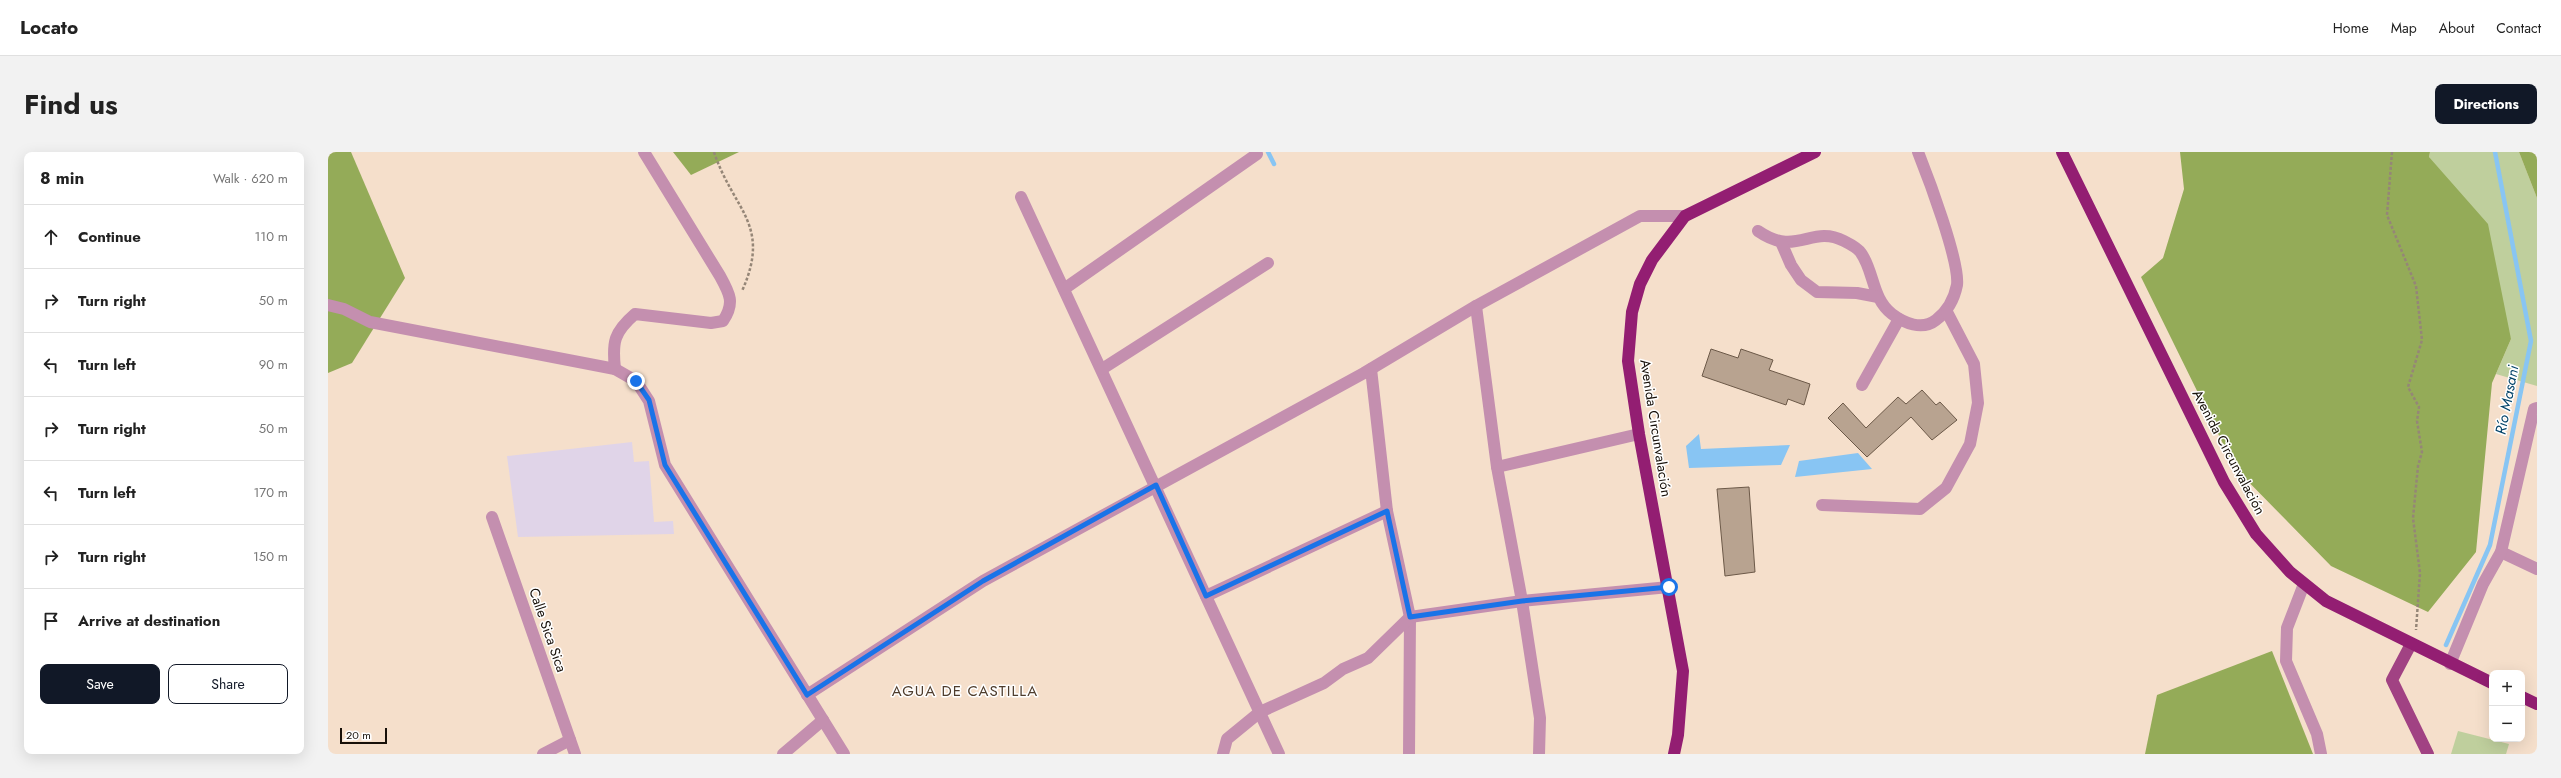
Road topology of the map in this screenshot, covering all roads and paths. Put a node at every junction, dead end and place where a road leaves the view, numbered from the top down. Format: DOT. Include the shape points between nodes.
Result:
graph roads {
  1 [pos="644,152"];
  2 [pos="714,152"];
  3 [pos="1815,152"];
  4 [pos="1918,152"];
  5 [pos="2062,152"];
  6 [pos="2392,152"];
  7 [pos="1257,154"];
  8 [pos="1021,197"];
  9 [pos="1685,216"];
  10 [pos="1758,231"];
  11 [pos="1781,242"];
  12 [pos="1268,263"];
  13 [pos="1064,289"];
  14 [pos="1878,297"];
  15 [pos="328,305"];
  16 [pos="1476,306"];
  17 [pos="730,310"];
  18 [pos="1947,312"];
  19 [pos="1900,319"];
  20 [pos="615,369"];
  21 [pos="1102,369"];
  22 [pos="1372,369"];
  23 [pos="1862,384"];
  24 [pos="2537,408"];
  25 [pos="1639,434"];
  26 [pos="1497,467"];
  27 [pos="1156,485"];
  28 [pos="1822,505"];
  29 [pos="1387,511"];
  30 [pos="492,517"];
  31 [pos="2501,552"];
  32 [pos="2537,569"];
  33 [pos="2304,584"];
  34 [pos="1669,587"];
  35 [pos="1206,596"];
  36 [pos="1522,601"];
  37 [pos="1410,617"];
  38 [pos="2411,644"];
  39 [pos="2450,664"];
  40 [pos="2489,682"];
  41 [pos="807,695"];
  42 [pos="2525,698"];
  43 [pos="2537,704"];
  44 [pos="1260,712"];
  45 [pos="823,720"];
  46 [pos="570,740"];
  47 [pos="544,754"];
  48 [pos="575,754"];
  49 [pos="783,754"];
  50 [pos="844,754"];
  51 [pos="1223,754"];
  52 [pos="1279,754"];
  53 [pos="1409,754"];
  54 [pos="1539,754"];
  55 [pos="1674,754"];
  56 [pos="2321,754"];
  57 [pos="2428,754"];
  1 -- 17 [label="street" via="730,294"];
  2 -- 17 [label="path" via="752,230 755,251 750,273"];
  3 -- 9 [label="highway, Avenida Circunvalación"];
  4 -- 18 [label="street" via="1955,264 1957,284"];
  5 -- 33 [label="highway, Avenida Circunvalación" via="2224,482 2256,534"];
  6 -- 38 [label="path" via="2387,215 2416,286 2422,340 2408,387 2418,408 2417,421 2422,452 2418,466 2413,518 2420,573 2418,626"];
  7 -- 13 [label="street"];
  8 -- 13 [label="street"];
  9 -- 16 [label="street" via="1640,216"];
  9 -- 25 [label="highway, Avenida Circunvalación" via="1652,260 1640,284 1632,312 1628,361"];
  10 -- 11 [label="street" via="1771,240"];
  11 -- 14 [label="street" via="1801,280 1817,292 1856,293"];
  11 -- 14 [label="street" via="1801,241 1822,235 1843,240 1861,252"];
  12 -- 21 [label="street"];
  13 -- 21 [label="street"];
  14 -- 19 [label="street" via="1890,313"];
  15 -- 20 [label="street" via="377,323"];
  16 -- 22 [label="street"];
  16 -- 26 [label="street"];
  17 -- 20 [label="street" via="722,322 711,323 635,314 622,325 613,345"];
  18 -- 19 [label="street" via="1933,323 1909,325"];
  18 -- 28 [label="street" via="1974,364 1978,403 1970,444 1946,488 1920,508"];
  19 -- 23 [label="street"];
  20 -- 41 [label="street" via="636,381 649,400 665,465"];
  21 -- 27 [label="street"];
  22 -- 27 [label="street"];
  22 -- 29 [label="street"];
  24 -- 31 [label="street" via="2534,409"];
  25 -- 26 [label="street"];
  25 -- 34 [label="highway, Avenida Circunvalación"];
  26 -- 36 [label="street"];
  27 -- 35 [label="street"];
  27 -- 41 [label="street" via="983,581"];
  29 -- 35 [label="street"];
  29 -- 37 [label="street"];
  30 -- 46 [label="street, Calle Sica Sica"];
  31 -- 32 [label="street"];
  31 -- 39 [label="street" via="2483,584"];
  33 -- 38 [label="highway, Avenida Circunvalación" via="2326,601"];
  33 -- 56 [label="street" via="2287,628 2286,661 2317,734"];
  34 -- 36 [label="street"];
  34 -- 55 [label="highway, Avenida Circunvalación" via="1683,671"];
  35 -- 44 [label="street"];
  36 -- 37 [label="street"];
  36 -- 54 [label="street" via="1540,718"];
  37 -- 44 [label="street" via="1368,658 1343,669 1324,683"];
  37 -- 53 [label="street"];
  38 -- 39 [label="highway, Avenida Circunvalación"];
  38 -- 57 [label="main road" via="2392,680"];
  39 -- 40 [label="highway, Avenida Circunvalación"];
  41 -- 45 [label="street"];
  42 -- 43 [label="highway"];
  44 -- 51 [label="street" via="1227,739"];
  44 -- 52 [label="street"];
  45 -- 49 [label="street"];
  45 -- 50 [label="street"];
  46 -- 47 [label="street"];
  46 -- 48 [label="street, Calle Sica Sica"];
}
